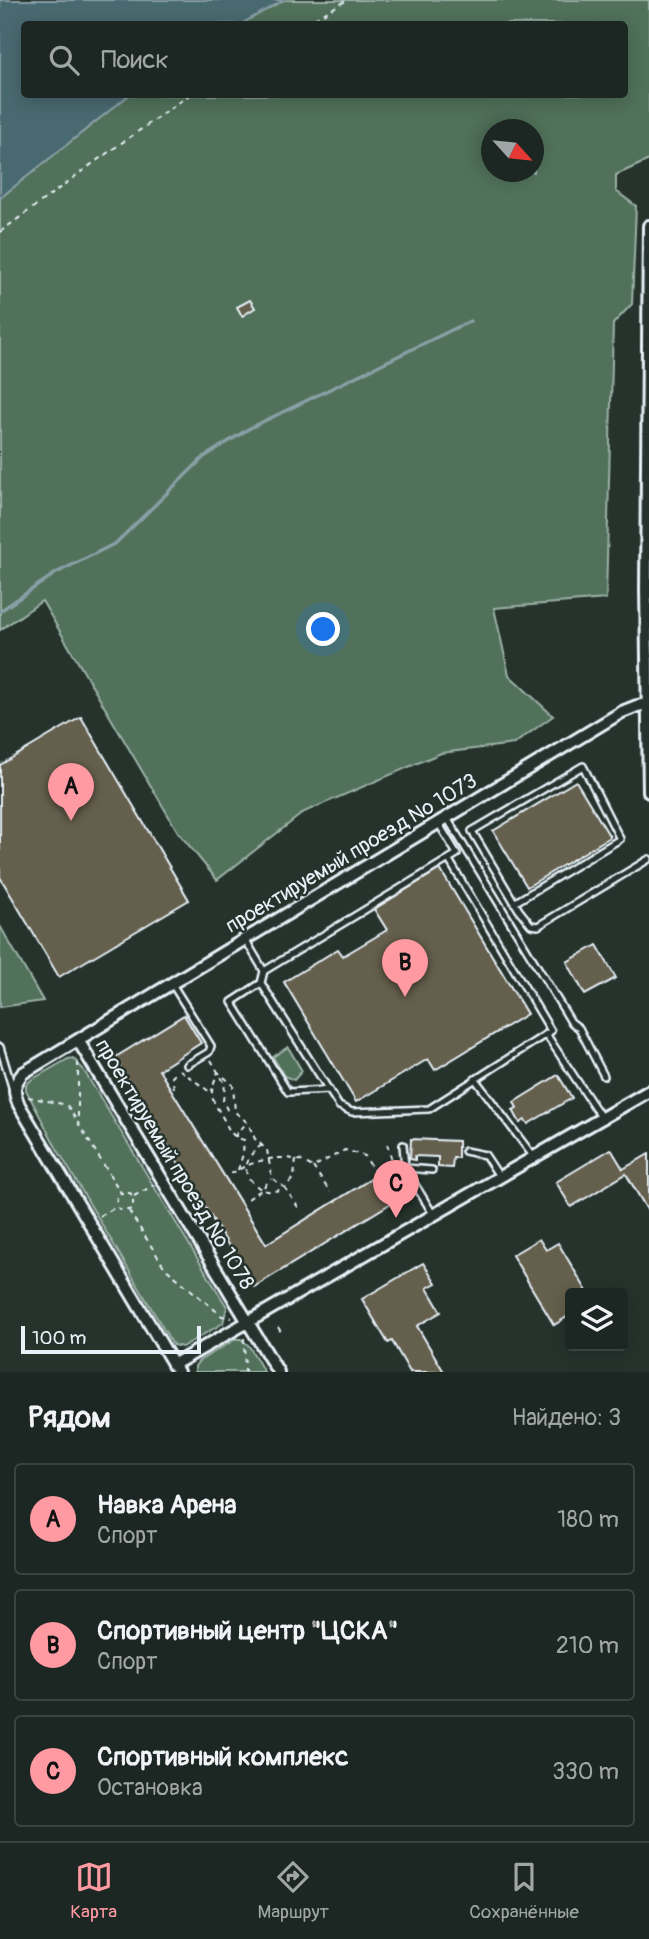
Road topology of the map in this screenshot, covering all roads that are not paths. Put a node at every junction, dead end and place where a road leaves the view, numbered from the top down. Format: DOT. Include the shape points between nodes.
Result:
graph roads {
  1 [pos="649,226"];
  2 [pos="647,704"];
  3 [pos="649,792"];
  4 [pos="443,820"];
  5 [pos="649,859"];
  6 [pos="449,860"];
  7 [pos="514,903"];
  8 [pos="245,940"];
  9 [pos="264,971"];
  10 [pos="172,984"];
  11 [pos="261,984"];
  12 [pos="546,1034"];
  13 [pos="78,1040"];
  14 [pos="0,1047"];
  15 [pos="187,1065"];
  16 [pos="604,1076"];
  17 [pos="475,1079"];
  18 [pos="329,1090"];
  19 [pos="649,1091"];
  20 [pos="13,1093"];
  21 [pos="601,1117"];
  22 [pos="403,1144"];
  23 [pos="465,1151"];
  24 [pos="533,1156"];
  25 [pos="404,1166"];
  26 [pos="432,1170"];
  27 [pos="499,1176"];
  28 [pos="433,1214"];
  29 [pos="248,1322"];
  30 [pos="176,1368"];
  31 [pos="278,1372"];
  1 -- 2 [label="street"];
  2 -- 3 [label="street"];
  2 -- 4 [label="street, проектируемый проезд № 1073" via="622,712"];
  4 -- 6 [label="lane" via="457,855"];
  4 -- 8 [label="street, проектируемый проезд № 1073"];
  4 -- 16 [label="lane" via="579,1028"];
  5 -- 7 [label="lane" via="538,926 531,925"];
  6 -- 9 [label="lane"];
  6 -- 12 [label="lane" via="551,1031"];
  7 -- 7 [label="lane" via="472,831 583,766 620,839"];
  8 -- 9 [label="lane"];
  8 -- 10 [label="street, проектируемый проезд № 1073"];
  9 -- 11 [label="lane"];
  10 -- 13 [label="street, проектируемый проезд № 1073"];
  10 -- 15 [label="lane" via="211,1046"];
  11 -- 18 [label="lane"];
  11 -- 18 [label="lane" via="232,1002 288,1091"];
  12 -- 17 [label="lane"];
  12 -- 21 [label="lane"];
  13 -- 20 [label="street, проектируемый проезд № 1078" via="23,1073"];
  13 -- 29 [label="street, проектируемый проезд № 1078"];
  14 -- 20 [label="lane"];
  17 -- 18 [label="lane" via="429,1109 352,1112 339,1106"];
  17 -- 24 [label="lane"];
  19 -- 21 [label="street"];
  20 -- 30 [label="street"];
  21 -- 24 [label="street"];
  22 -- 25 [label="lane"];
  23 -- 27 [label="lane" via="485,1155"];
  24 -- 27 [label="street"];
  25 -- 26 [label="lane"];
  25 -- 28 [label="lane"];
  27 -- 28 [label="street"];
  28 -- 29 [label="street"];
  29 -- 30 [label="street"];
  29 -- 31 [label="street, проектируемый проезд № 1078"];
}
